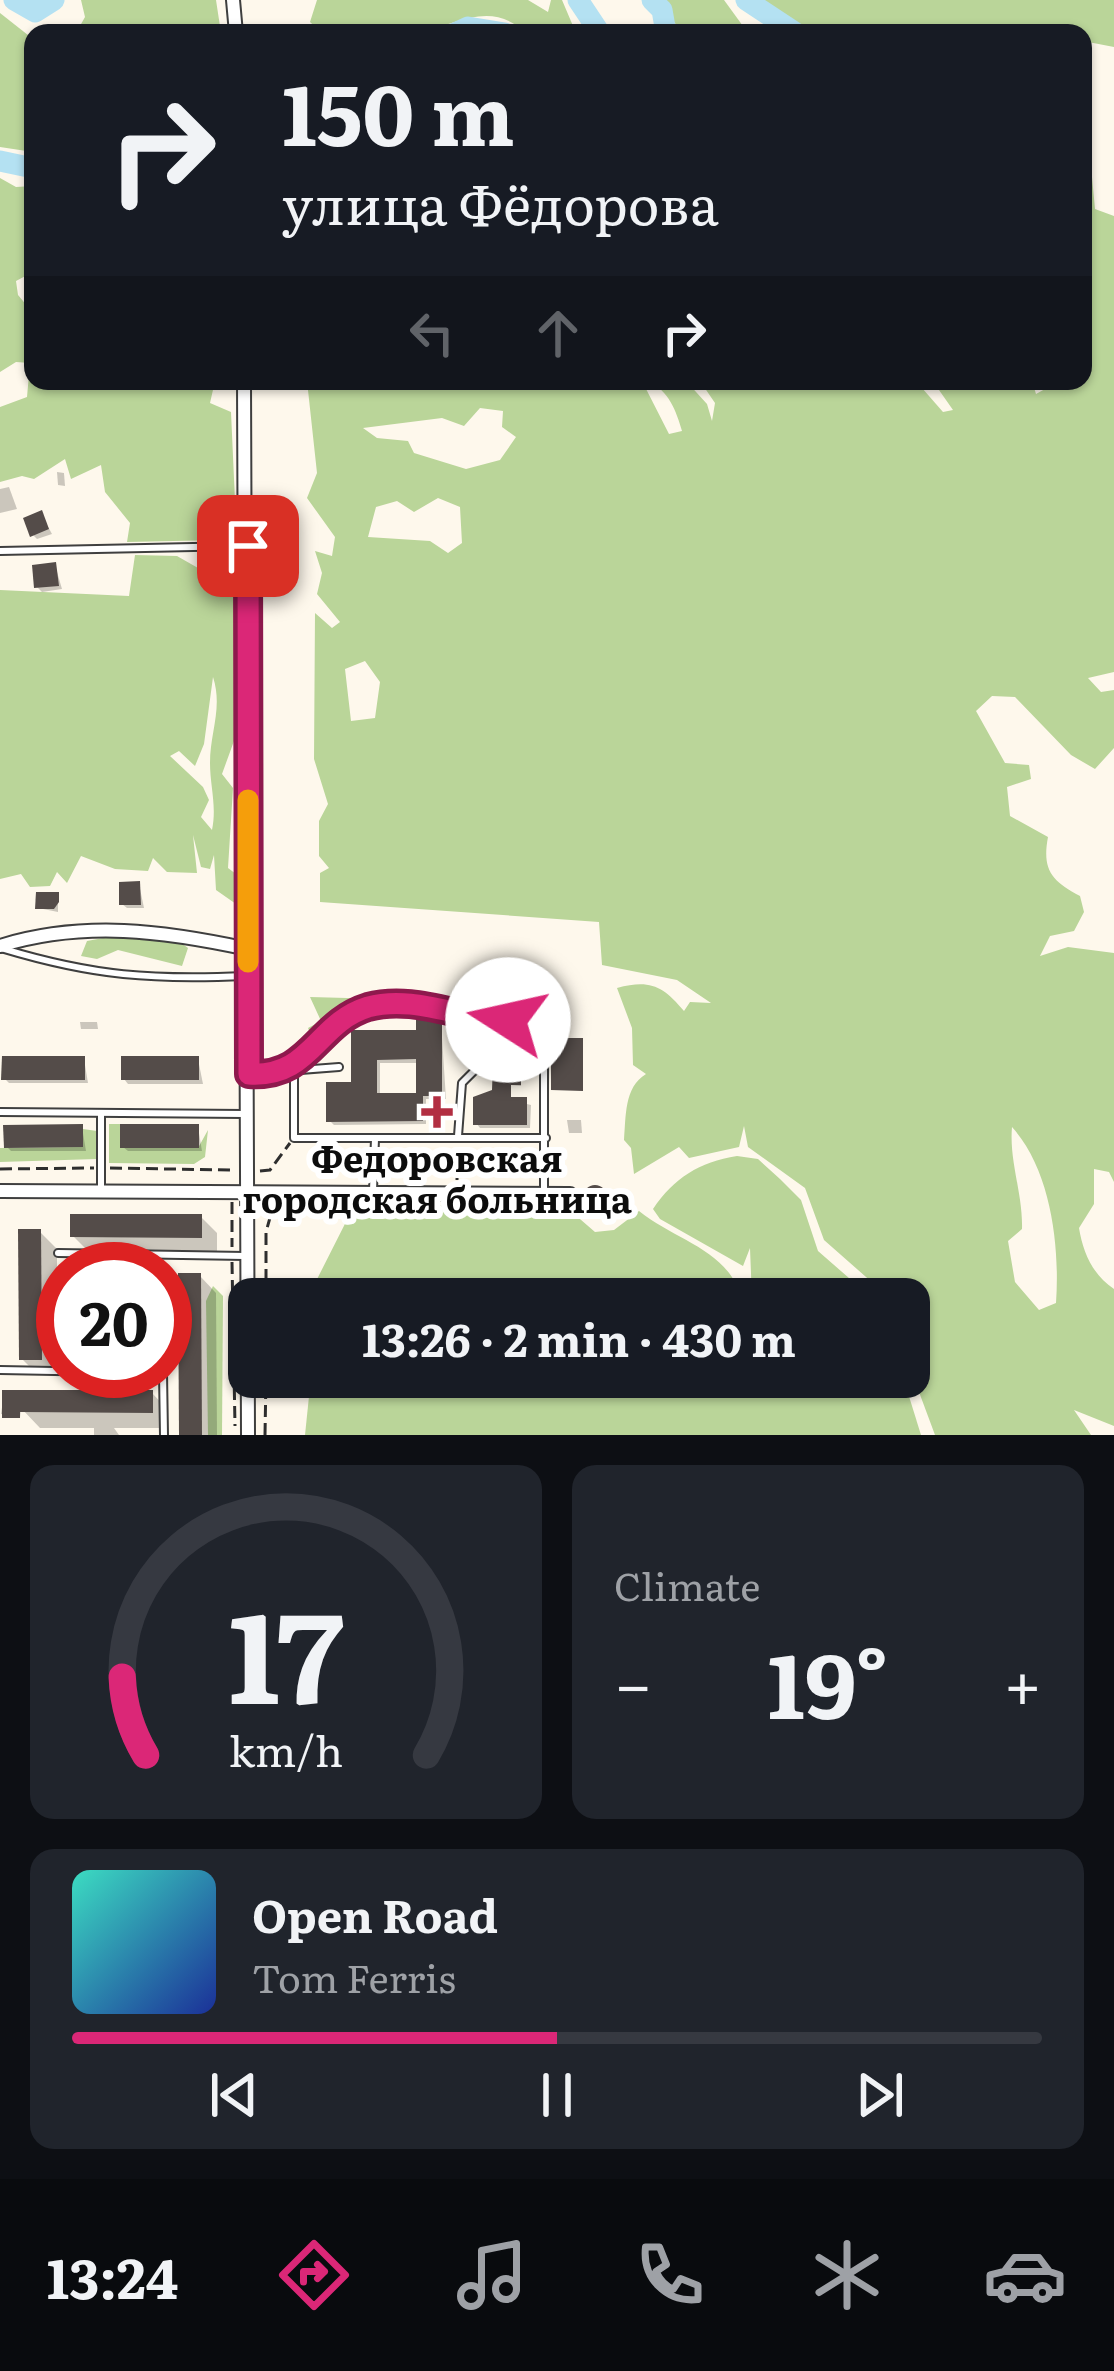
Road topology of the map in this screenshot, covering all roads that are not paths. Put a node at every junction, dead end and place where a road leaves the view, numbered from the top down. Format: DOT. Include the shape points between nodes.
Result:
graph roads {
  1 [pos="244,390"];
  2 [pos="248,546"];
  3 [pos="0,551"];
  4 [pos="0,947"];
  5 [pos="248,949"];
  6 [pos="248,976"];
  7 [pos="472,1020"];
  8 [pos="339,1066"];
  9 [pos="294,1067"];
  10 [pos="249,1074"];
  11 [pos="0,1112"];
  12 [pos="101,1113"];
  13 [pos="248,1114"];
  14 [pos="458,1136"];
  15 [pos="546,1138"];
  16 [pos="375,1139"];
  17 [pos="0,1191"];
  18 [pos="101,1192"];
  19 [pos="249,1193"];
  20 [pos="373,1193"];
  21 [pos="544,1194"];
  22 [pos="570,1194"];
  23 [pos="192,1255"];
  24 [pos="248,1256"];
  25 [pos="0,1370"];
  26 [pos="36,1370"];
  27 [pos="164,1398"];
  28 [pos="164,1435"];
  29 [pos="248,1435"];
  1 -- 2 [label="street"];
  2 -- 3 [label="lane"];
  2 -- 5 [label="street"];
  4 -- 5 [label="street" via="88,929 170,932"];
  4 -- 6 [label="lane" via="150,980"];
  5 -- 6 [label="street"];
  6 -- 10 [label="street"];
  7 -- 9 [label="lane" via="431,1006 369,1007"];
  7 -- 14 [label="lane" via="474,1071 462,1083"];
  7 -- 15 [label="lane" via="544,1020"];
  8 -- 9 [label="lane"];
  9 -- 10 [label="lane"];
  9 -- 16 [label="lane" via="294,1138"];
  10 -- 13 [label="street"];
  11 -- 12 [label="lane"];
  12 -- 13 [label="lane"];
  12 -- 18 [label="lane"];
  13 -- 19 [label="street"];
  14 -- 15 [label="lane"];
  14 -- 16 [label="lane"];
  15 -- 21 [label="lane"];
  16 -- 20 [label="lane"];
  17 -- 18 [label="street"];
  18 -- 19 [label="street"];
  19 -- 20 [label="street"];
  19 -- 24 [label="street"];
  20 -- 21 [label="street"];
  21 -- 22 [label="street"];
  23 -- 24 [label="lane"];
  24 -- 29 [label="street"];
  25 -- 26 [label="lane"];
  27 -- 28 [label="lane"];
}
